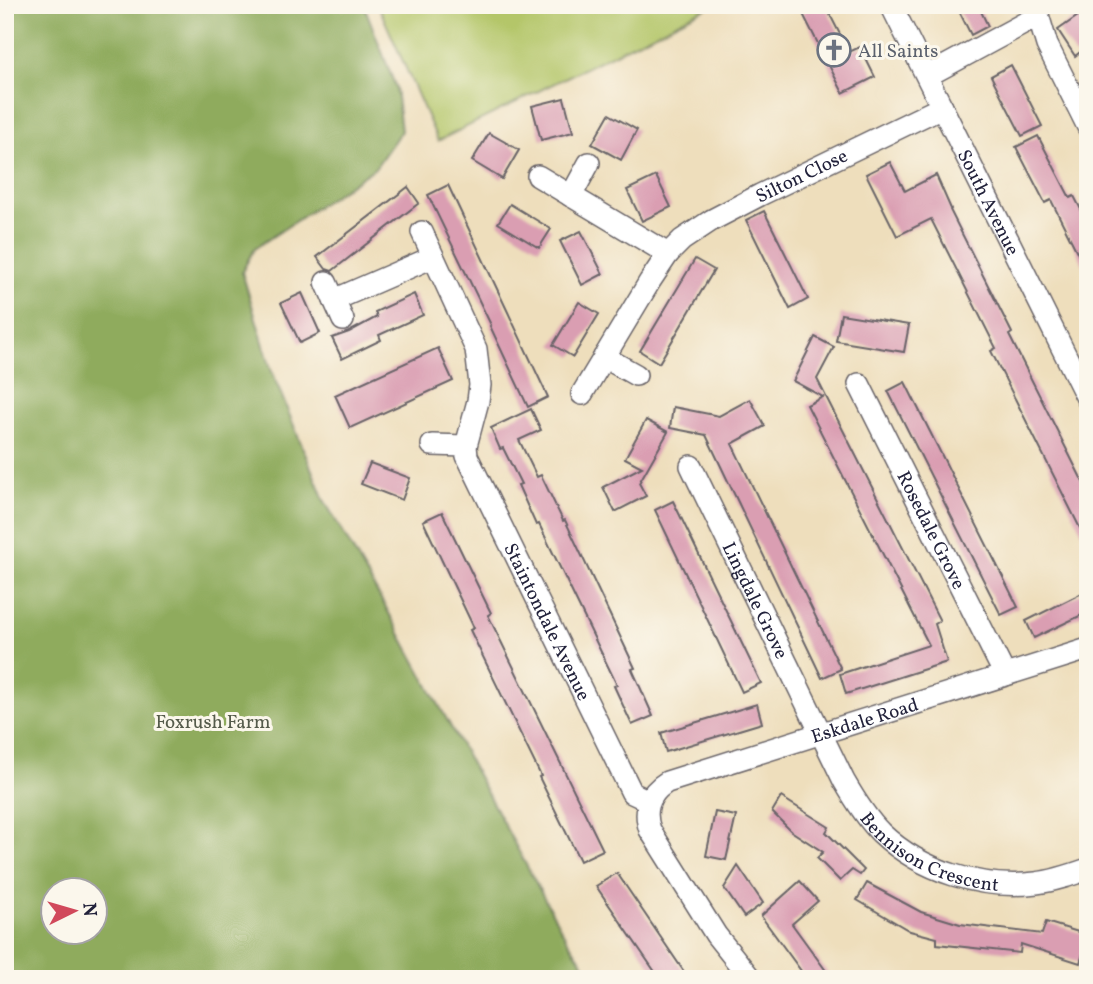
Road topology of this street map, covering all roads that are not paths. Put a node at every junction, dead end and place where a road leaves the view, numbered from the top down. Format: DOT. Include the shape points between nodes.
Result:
graph roads {
  1 [pos="891,5"];
  2 [pos="1037,11"];
  3 [pos="927,76"];
  4 [pos="1079,89"];
  5 [pos="942,107"];
  6 [pos="1088,127"];
  7 [pos="589,163"];
  8 [pos="538,176"];
  9 [pos="571,196"];
  10 [pos="422,232"];
  11 [pos="668,254"];
  12 [pos="433,257"];
  13 [pos="343,320"];
  14 [pos="604,357"];
  15 [pos="1082,373"];
  16 [pos="636,375"];
  17 [pos="859,384"];
  18 [pos="582,394"];
  19 [pos="1088,400"];
  20 [pos="432,445"];
  21 [pos="466,446"];
  22 [pos="691,466"];
  23 [pos="1088,649"];
  24 [pos="1005,675"];
  25 [pos="822,733"];
  26 [pos="649,801"];
  27 [pos="1088,869"];
  28 [pos="751,979"];
  1 -- 3 [label="street, South Avenue"];
  2 -- 3 [label="street" via="1025,23"];
  2 -- 4 [label="street" via="1047,45"];
  3 -- 5 [label="street, South Avenue"];
  4 -- 6 [label="street"];
  5 -- 11 [label="street, Silton Close" via="712,220"];
  5 -- 15 [label="street, South Avenue"];
  7 -- 9 [label="street"];
  8 -- 9 [label="street"];
  9 -- 11 [label="street"];
  10 -- 12 [label="street"];
  11 -- 14 [label="street, Silton Close"];
  12 -- 13 [label="street" via="330,291"];
  12 -- 21 [label="street" via="476,349 480,385"];
  14 -- 16 [label="street"];
  14 -- 18 [label="street, Silton Close"];
  15 -- 19 [label="street, South Avenue"];
  17 -- 24 [label="street, Rosedale Grove"];
  20 -- 21 [label="street"];
  21 -- 26 [label="street, Staintondale Avenue" via="632,793"];
  22 -- 25 [label="street, Lingdale Grove"];
  23 -- 24 [label="street, Eskdale Road"];
  24 -- 25 [label="street, Eskdale Road"];
  25 -- 26 [label="street, Eskdale Road" via="667,782"];
  25 -- 27 [label="street, Bennison Crescent" via="859,807 881,833 933,867 1001,884 1035,884"];
  26 -- 28 [label="street" via="650,830 716,935"];
}
